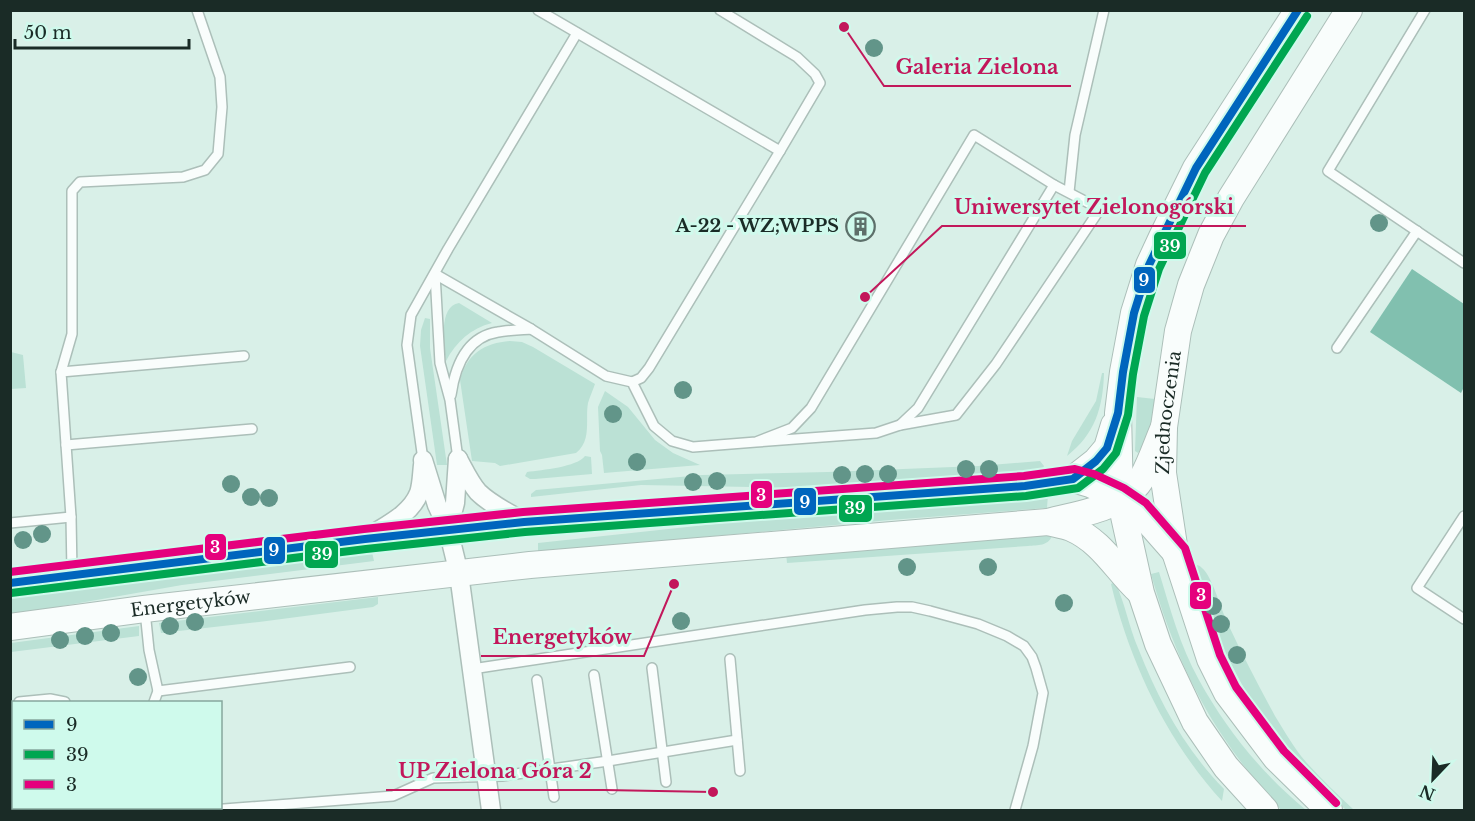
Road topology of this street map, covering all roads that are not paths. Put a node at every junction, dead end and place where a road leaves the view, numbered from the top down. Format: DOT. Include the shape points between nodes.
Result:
graph roads {
  1 [pos="197,10"];
  2 [pos="538,10"];
  3 [pos="720,10"];
  4 [pos="1104,10"];
  5 [pos="1298,10"];
  6 [pos="1349,10"];
  7 [pos="1425,10"];
  8 [pos="577,33"];
  9 [pos="780,151"];
  10 [pos="1054,185"];
  11 [pos="1069,192"];
  12 [pos="1417,231"];
  13 [pos="1464,263"];
  14 [pos="435,274"];
  15 [pos="531,329"];
  16 [pos="1337,348"];
  17 [pos="244,356"];
  18 [pos="61,372"];
  19 [pos="632,382"];
  20 [pos="450,400"];
  21 [pos="1118,413"];
  22 [pos="900,425"];
  23 [pos="1164,427"];
  24 [pos="252,429"];
  25 [pos="756,442"];
  26 [pos="66,445"];
  27 [pos="458,459"];
  28 [pos="423,460"];
  29 [pos="1073,478"];
  30 [pos="1120,498"];
  31 [pos="1464,516"];
  32 [pos="71,517"];
  33 [pos="524,522"];
  34 [pos="1048,522"];
  35 [pos="10,523"];
  36 [pos="448,529"];
  37 [pos="365,539"];
  38 [pos="1175,552"];
  39 [pos="459,574"];
  40 [pos="72,576"];
  41 [pos="10,583"];
  42 [pos="1141,593"];
  43 [pos="144,609"];
  44 [pos="1464,619"];
  45 [pos="10,627"];
  46 [pos="730,659"];
  47 [pos="350,667"];
  48 [pos="652,668"];
  49 [pos="472,669"];
  50 [pos="594,675"];
  51 [pos="537,680"];
  52 [pos="158,691"];
  53 [pos="29,701"];
  54 [pos="60,701"];
  55 [pos="154,701"];
  56 [pos="737,740"];
  57 [pos="661,752"];
  58 [pos="608,761"];
  59 [pos="549,768"];
  60 [pos="740,771"];
  61 [pos="486,777"];
  62 [pos="666,783"];
  63 [pos="612,789"];
  64 [pos="554,797"];
  65 [pos="209,809"];
  66 [pos="491,810"];
  67 [pos="1015,810"];
  68 [pos="1265,810"];
  69 [pos="1329,810"];
  1 -- 18 [label="lane" via="220,77 218,154 205,170 183,177 80,182 72,191 72,333"];
  2 -- 8 [label="lane"];
  3 -- 9 [label="lane" via="797,57 820,83"];
  4 -- 11 [label="lane" via="1076,135"];
  5 -- 21 [label="main road" via="1196,168 1149,265 1134,313"];
  6 -- 23 [label="main road, Zjednoczenia" via="1211,235 1178,331"];
  7 -- 12 [label="lane" via="1328,171"];
  8 -- 9 [label="lane"];
  8 -- 14 [label="lane"];
  9 -- 19 [label="lane" via="649,368"];
  10 -- 11 [label="lane"];
  10 -- 22 [label="lane" via="918,408"];
  10 -- 25 [label="lane" via="974,135 811,408 792,428"];
  11 -- 22 [label="lane" via="1100,209 996,364 956,415"];
  12 -- 13 [label="lane"];
  12 -- 16 [label="lane"];
  14 -- 15 [label="lane"];
  14 -- 20 [label="lane" via="440,363"];
  14 -- 28 [label="lane" via="411,315 407,345"];
  15 -- 19 [label="lane" via="606,376"];
  15 -- 20 [label="lane" via="495,332 477,340 454,374"];
  17 -- 18 [label="lane"];
  18 -- 26 [label="lane"];
  19 -- 25 [label="lane" via="654,426 672,441 693,447"];
  20 -- 27 [label="lane"];
  21 -- 29 [label="main road" via="1107,448"];
  21 -- 30 [label="main road"];
  22 -- 25 [label="lane" via="876,433"];
  23 -- 30 [label="main road, Energetyków" via="1141,478"];
  23 -- 38 [label="main road, Zjednoczenia" via="1163,473"];
  24 -- 26 [label="lane"];
  26 -- 32 [label="lane"];
  27 -- 33 [label="street" via="478,492"];
  27 -- 36 [label="street" via="455,503"];
  28 -- 36 [label="street"];
  28 -- 37 [label="street" via="419,492 413,503 396,520"];
  29 -- 30 [label="main road"];
  29 -- 33 [label="main road" via="1025,486"];
  30 -- 34 [label="main road, Energetyków" via="1103,509"];
  30 -- 38 [label="main road" via="1138,510"];
  30 -- 42 [label="main road"];
  31 -- 44 [label="lane" via="1417,588"];
  32 -- 35 [label="lane"];
  32 -- 40 [label="lane"];
  33 -- 36 [label="main road"];
  34 -- 39 [label="main road, Energetyków"];
  34 -- 42 [label="main road" via="1068,527 1101,547"];
  36 -- 37 [label="main road"];
  36 -- 39 [label="street"];
  37 -- 40 [label="main road"];
  38 -- 69 [label="main road, Zjednoczenia" via="1210,659 1227,693 1276,758"];
  39 -- 43 [label="main road, Energetyków"];
  39 -- 49 [label="street"];
  40 -- 41 [label="main road"];
  42 -- 68 [label="main road" via="1158,644 1195,722 1226,767"];
  43 -- 45 [label="main road, Energetyków"];
  43 -- 52 [label="lane"];
  46 -- 56 [label="lane"];
  47 -- 52 [label="lane"];
  48 -- 57 [label="lane"];
  49 -- 61 [label="street"];
  49 -- 67 [label="lane" via="864,610 897,607 930,611 1007,636 1024,646 1032,657 1043,693"];
  50 -- 58 [label="lane"];
  51 -- 59 [label="lane"];
  52 -- 55 [label="lane"];
  53 -- 54 [label="lane"];
  56 -- 57 [label="lane"];
  56 -- 60 [label="lane"];
  57 -- 58 [label="lane"];
  57 -- 62 [label="lane"];
  58 -- 59 [label="lane"];
  58 -- 63 [label="lane"];
  59 -- 61 [label="lane"];
  59 -- 64 [label="lane"];
  61 -- 65 [label="lane" via="433,778 393,795"];
  61 -- 66 [label="street"];
}
